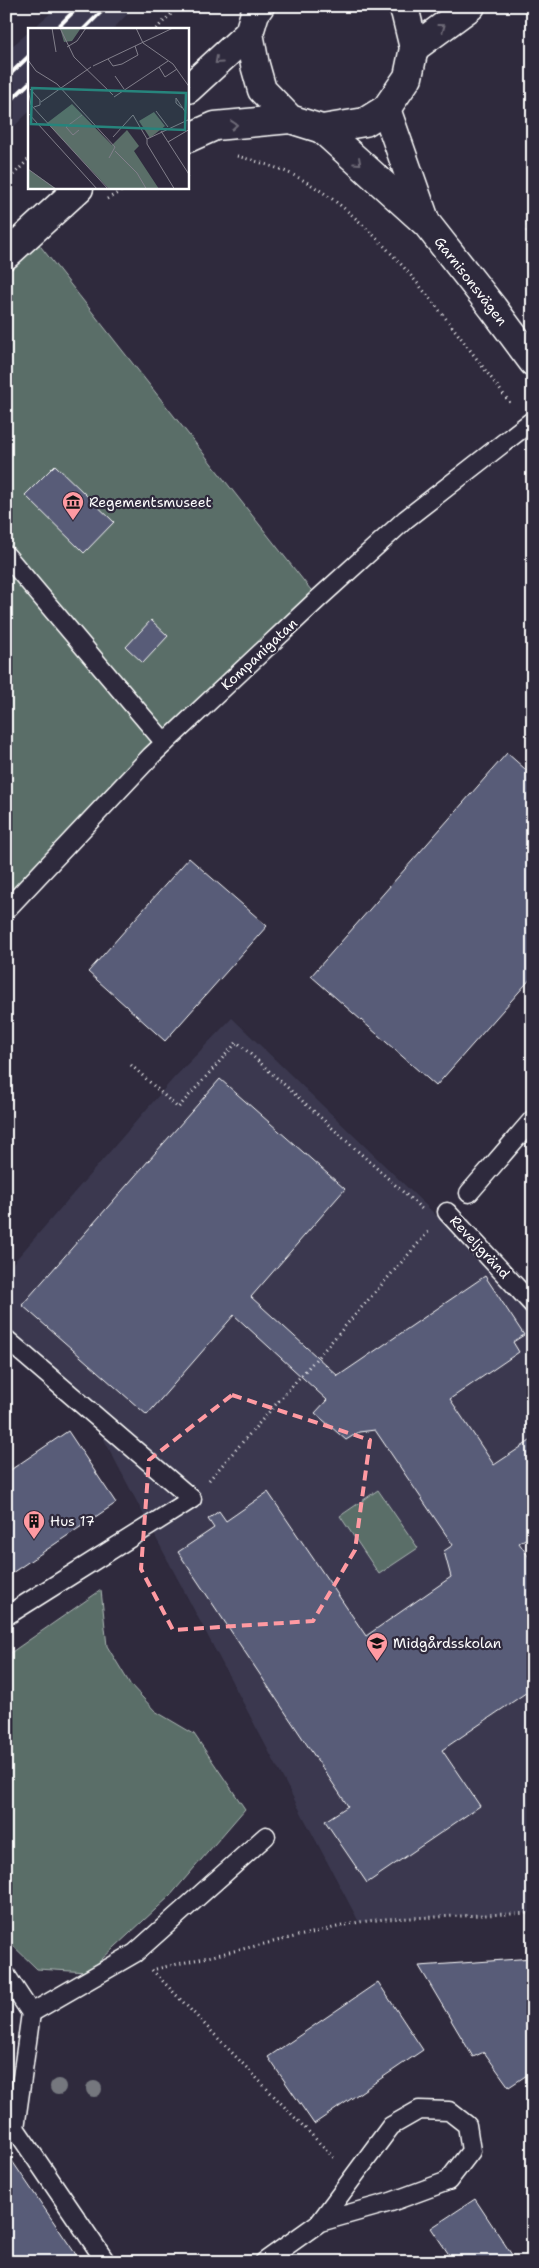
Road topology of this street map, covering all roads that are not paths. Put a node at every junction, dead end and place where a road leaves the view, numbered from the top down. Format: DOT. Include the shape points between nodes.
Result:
graph roads {
  1 [pos="260,6"];
  2 [pos="402,6"];
  3 [pos="471,6"];
  4 [pos="249,33"];
  5 [pos="414,48"];
  6 [pos="189,88"];
  7 [pos="386,109"];
  8 [pos="290,119"];
  9 [pos="322,129"];
  10 [pos="189,138"];
  11 [pos="78,189"];
  12 [pos="93,189"];
  13 [pos="427,224"];
  14 [pos="30,233"];
  15 [pos="6,255"];
  16 [pos="533,362"];
  17 [pos="530,423"];
  18 [pos="6,555"];
  19 [pos="165,743"];
  20 [pos="6,910"];
  21 [pos="533,1119"];
  22 [pos="469,1193"];
  23 [pos="442,1217"];
  24 [pos="533,1304"];
  25 [pos="6,1339"];
  26 [pos="6,1616"];
  27 [pos="266,1836"];
  28 [pos="6,1975"];
  29 [pos="31,2013"];
  30 [pos="320,2222"];
  31 [pos="106,2262"];
  32 [pos="264,2262"];
  1 -- 4 [label="main road"];
  2 -- 5 [label="main road"];
  5 -- 3 [label="main road, one-way"];
  4 -- 6 [label="main road, one-way"];
  4 -- 8 [label="main road" via="262,90"];
  5 -- 7 [label="main road" via="408,77"];
  7 -- 9 [label="main road" via="365,122"];
  7 -- 13 [label="main road, Garnisonsvägen"];
  8 -- 9 [label="main road"];
  10 -- 8 [label="main road, one-way" via="215,126"];
  9 -- 13 [label="main road, Garnisonsvägen, one-way"];
  11 -- 14 [label="main road"];
  12 -- 14 [label="main road"];
  13 -- 16 [label="main road, Garnisonsvägen"];
  14 -- 15 [label="main road"];
  17 -- 19 [label="lane, Kompanigatan" via="406,519"];
  18 -- 19 [label="lane"];
  19 -- 20 [label="lane, Kompanigatan"];
  21 -- 22 [label="lane"];
  23 -- 24 [label="lane, Reveljgränd"];
  25 -- 26 [label="lane" via="192,1499"];
  27 -- 29 [label="lane" via="135,1953"];
  28 -- 29 [label="lane"];
  29 -- 31 [label="lane" via="14,2128"];
  30 -- 30 [label="lane" via="391,2202 448,2181 471,2151 466,2124 448,2111 419,2110 391,2126"];
  30 -- 32 [label="lane"];
}
